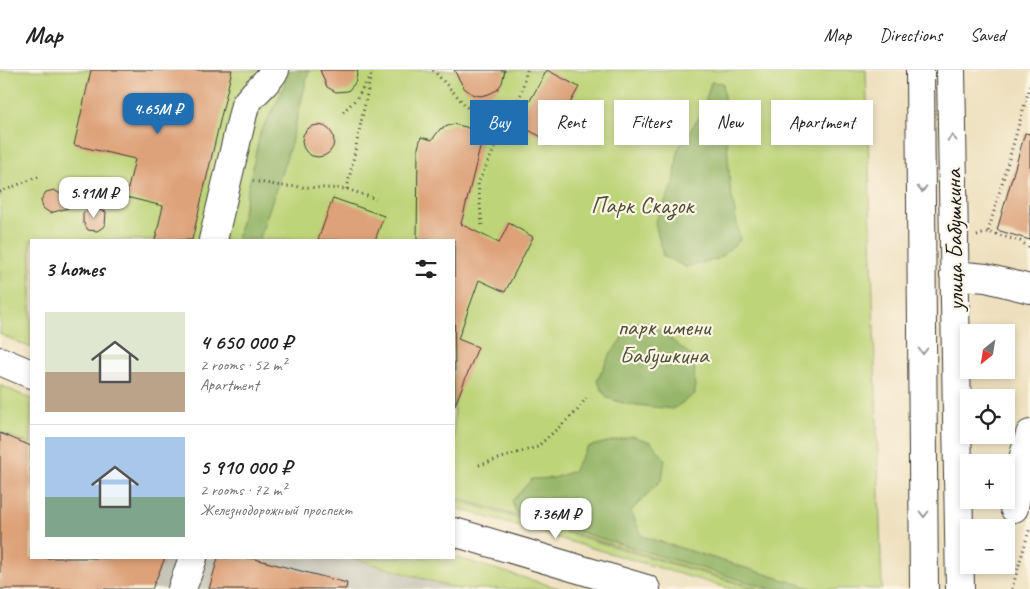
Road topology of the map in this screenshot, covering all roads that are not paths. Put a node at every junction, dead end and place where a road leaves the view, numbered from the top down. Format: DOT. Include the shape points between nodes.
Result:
graph roads {
  1 [pos="276,70"];
  2 [pos="920,70"];
  3 [pos="951,70"];
  4 [pos="213,239"];
  5 [pos="954,275"];
  6 [pos="1030,289"];
  7 [pos="0,361"];
  8 [pos="30,374"];
  9 [pos="1030,434"];
  10 [pos="1022,517"];
  11 [pos="455,532"];
  12 [pos="193,559"];
  13 [pos="182,589"];
  14 [pos="646,589"];
  15 [pos="924,589"];
  16 [pos="960,589"];
  1 -- 4 [label="street" via="245,105"];
  2 -- 15 [label="street, улица Бабушкина, one-way"];
  5 -- 3 [label="street, улица Бабушкина, one-way"];
  5 -- 6 [label="street" via="986,278"];
  5 -- 16 [label="street, улица Бабушкина"];
  7 -- 8 [label="street"];
  9 -- 10 [label="street" via="1021,466"];
  11 -- 14 [label="street"];
  12 -- 13 [label="street"];
}
